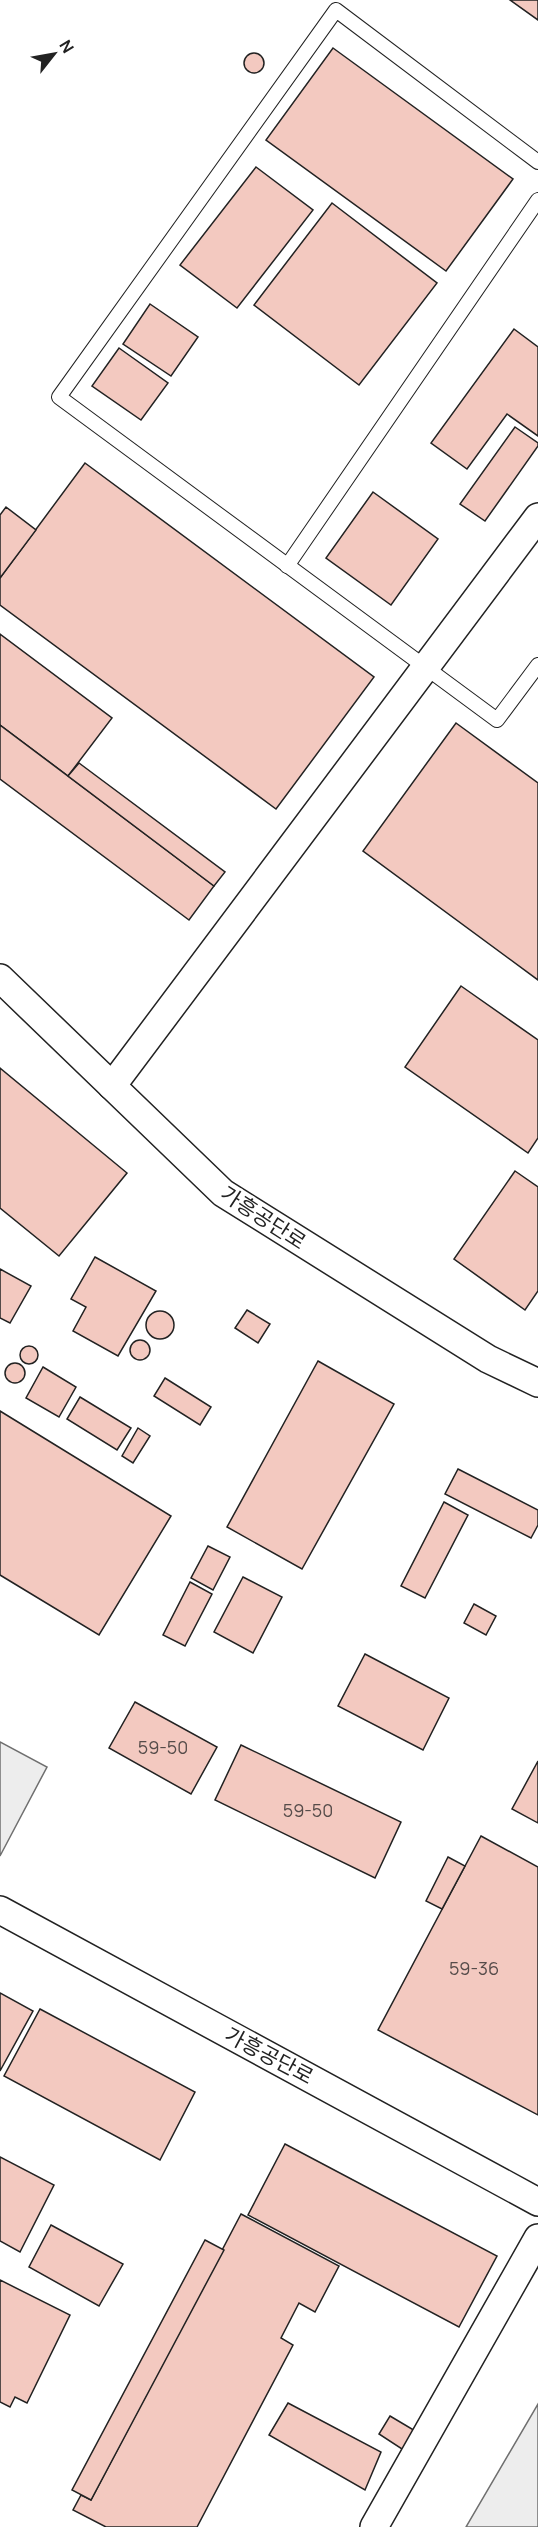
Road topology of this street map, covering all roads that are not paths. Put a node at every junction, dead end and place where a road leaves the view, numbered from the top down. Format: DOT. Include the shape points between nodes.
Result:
graph roads {
  1 [pos="538,162"];
  2 [pos="538,200"];
  3 [pos="538,517"];
  4 [pos="287,566"];
  5 [pos="538,665"];
  6 [pos="425,667"];
  7 [pos="0,978"];
  8 [pos="112,1086"];
  9 [pos="538,1383"];
  10 [pos="0,1910"];
  11 [pos="538,2202"];
  12 [pos="538,2238"];
  13 [pos="374,2527"];
  1 -- 4 [label="lane" via="336,10 59,397"];
  2 -- 4 [label="lane"];
  3 -- 6 [label="street"];
  4 -- 6 [label="lane"];
  5 -- 6 [label="lane" via="497,720"];
  6 -- 8 [label="street"];
  7 -- 8 [label="street, 가흥공단로"];
  8 -- 9 [label="street, 가흥공단로" via="222,1194 488,1359"];
  10 -- 11 [label="street, 가흥공단로"];
  12 -- 13 [label="street"];
}
